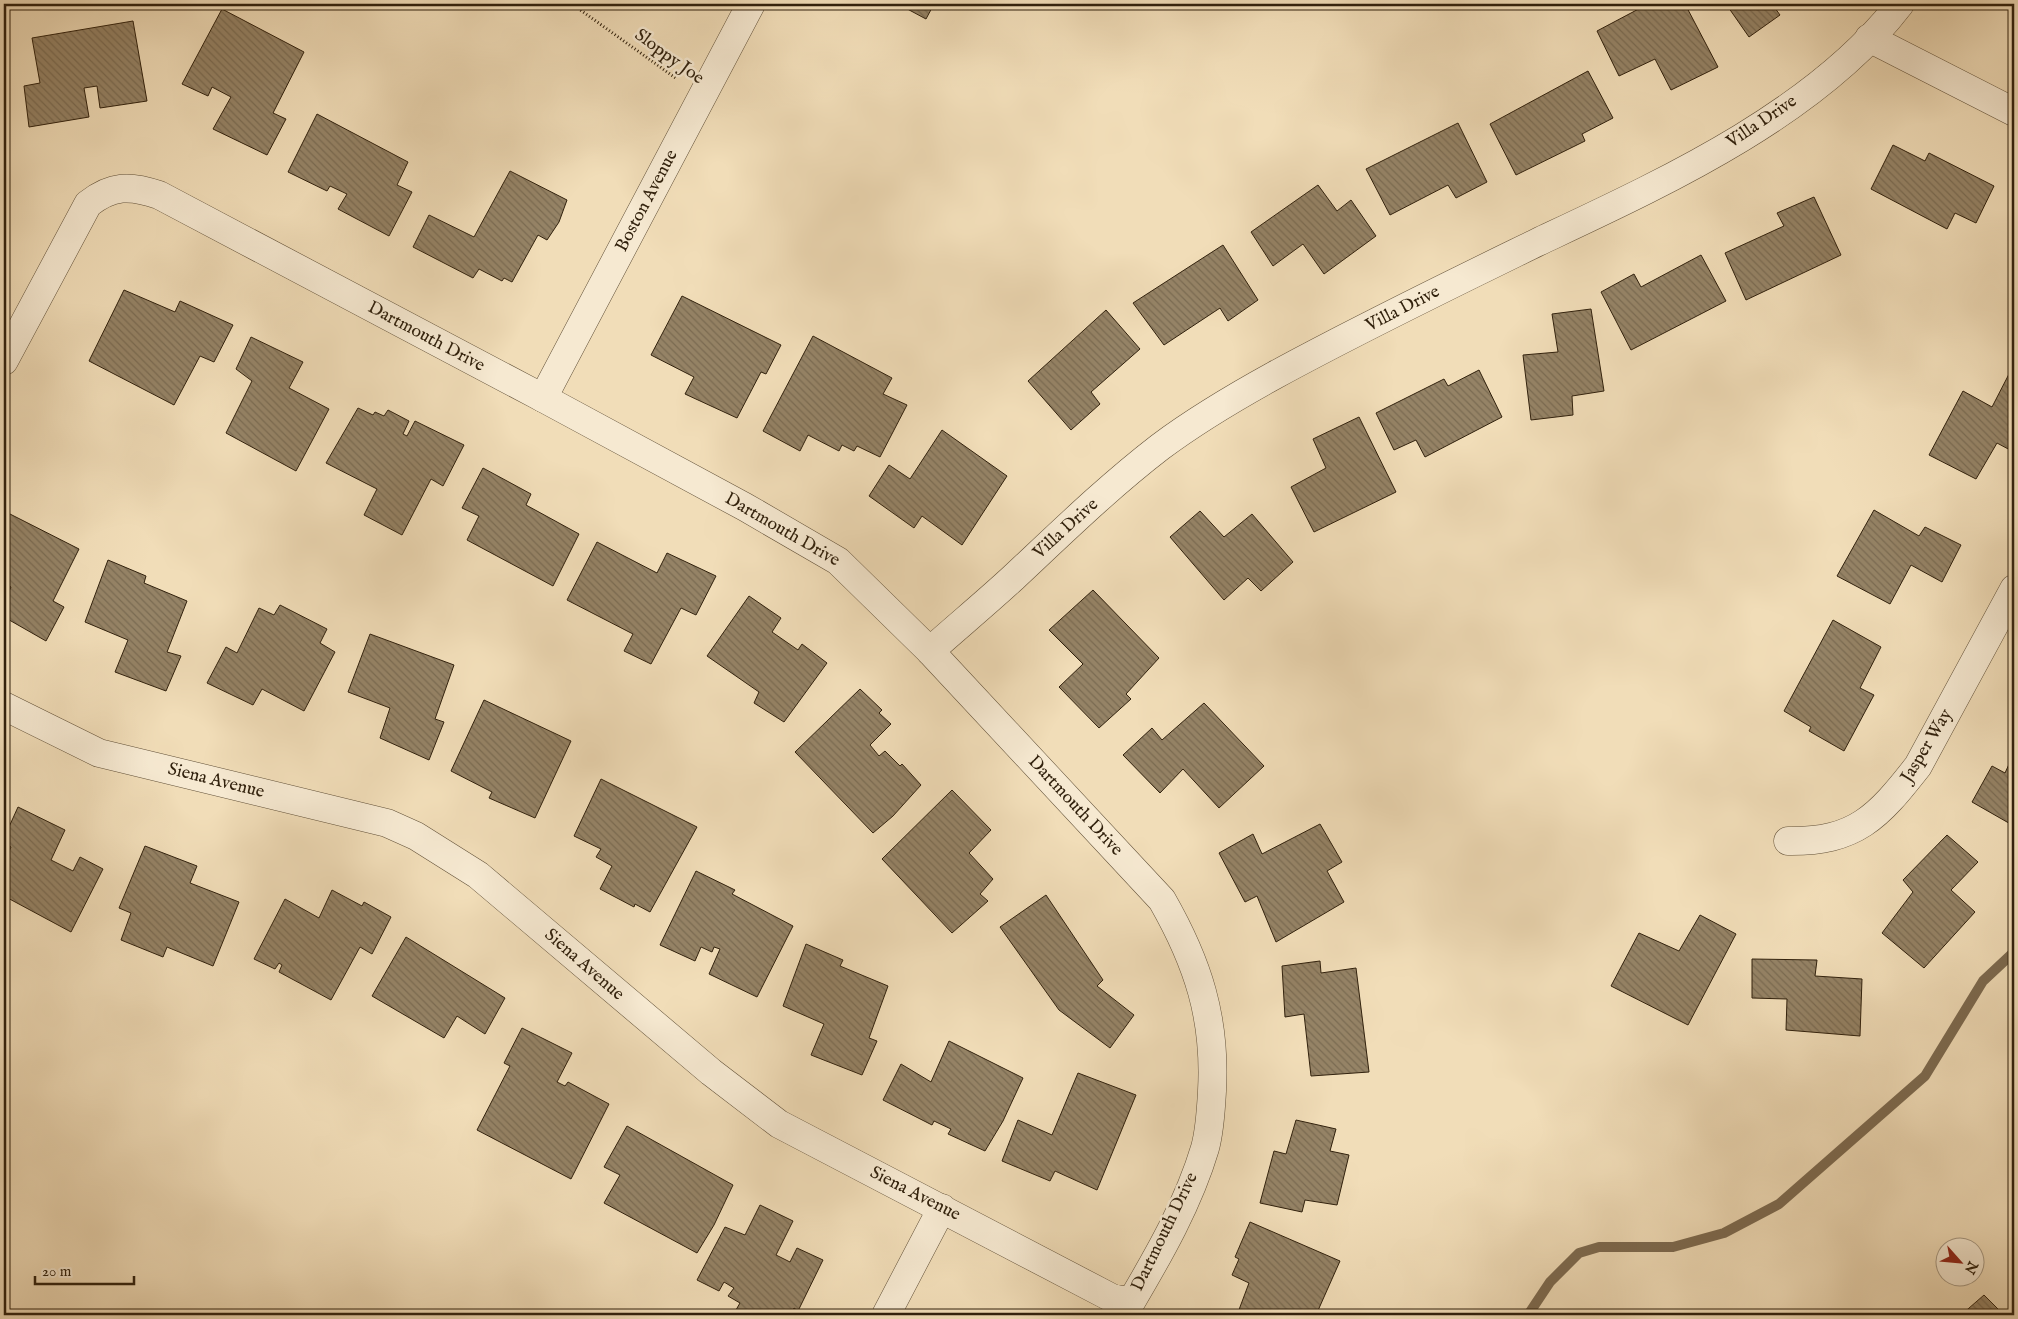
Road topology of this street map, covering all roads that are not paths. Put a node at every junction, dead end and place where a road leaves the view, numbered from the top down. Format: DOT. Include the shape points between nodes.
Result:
graph roads {
  1 [pos="751,4"];
  2 [pos="1900,4"];
  3 [pos="1869,38"];
  4 [pos="2014,112"];
  5 [pos="4,361"];
  6 [pos="543,398"];
  7 [pos="2014,589"];
  8 [pos="930,652"];
  9 [pos="4,706"];
  10 [pos="1788,841"];
  11 [pos="942,1208"];
  12 [pos="1131,1302"];
  13 [pos="886,1315"];
  1 -- 6 [label="street, Boston Avenue"];
  2 -- 3 [label="street, Villa Drive"];
  3 -- 4 [label="street"];
  3 -- 8 [label="street, Villa Drive" via="1807,92 1710,156 1274,375 1200,419 1119,481"];
  5 -- 6 [label="street, Dartmouth Drive" via="88,204 102,193 131,188 159,195"];
  6 -- 8 [label="street, Dartmouth Drive" via="838,560"];
  7 -- 10 [label="street, Jasper Way" via="1922,759 1899,791 1864,824 1847,833 1828,840"];
  8 -- 12 [label="street, Dartmouth Drive" via="1162,900 1200,980 1214,1060 1205,1146 1174,1225"];
  9 -- 11 [label="street, Siena Avenue" via="99,753 387,823 416,836 478,875 711,1072 778,1124"];
  11 -- 12 [label="street, Siena Avenue" via="1112,1298"];
  11 -- 13 [label="street"];
}
